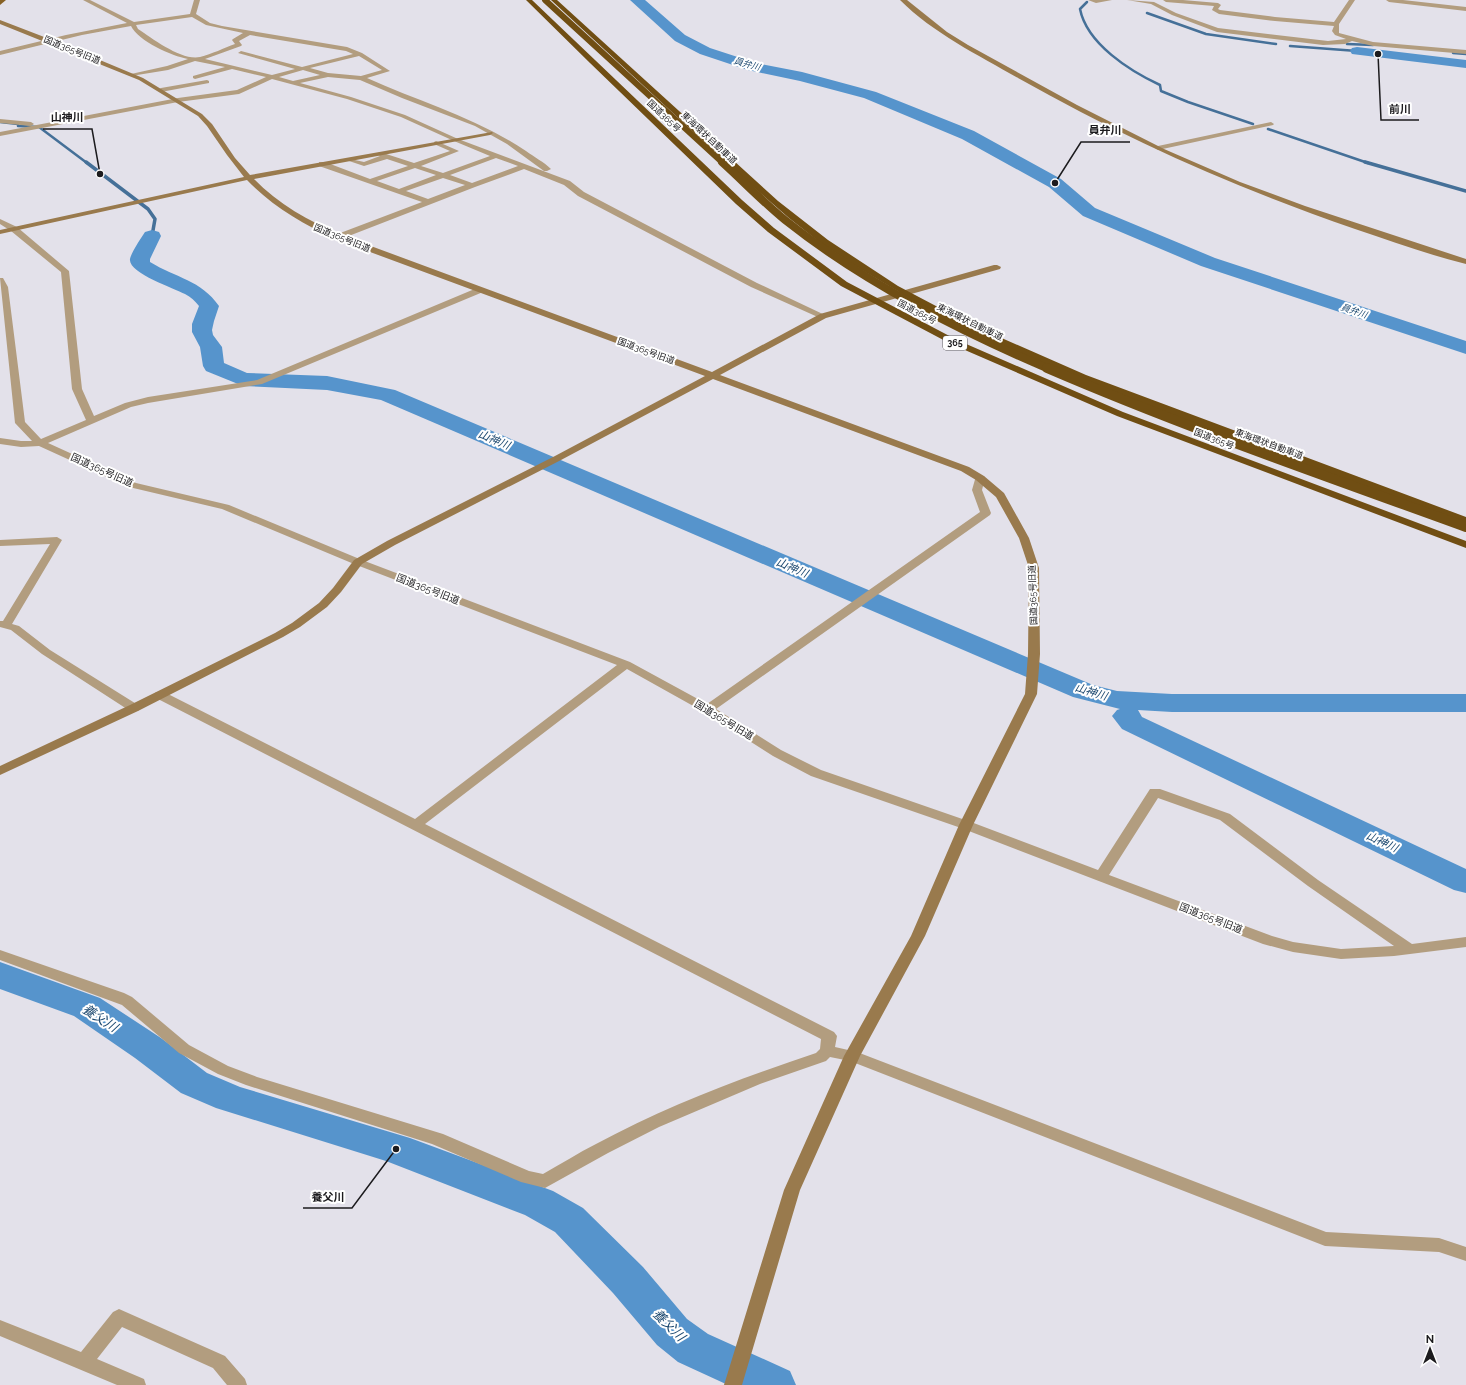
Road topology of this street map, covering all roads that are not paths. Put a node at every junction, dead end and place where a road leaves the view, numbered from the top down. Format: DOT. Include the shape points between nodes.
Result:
graph roads {
  1 [pos="3,0"];
  2 [pos="86,0"];
  3 [pos="198,0"];
  4 [pos="530,0"];
  5 [pos="545,0"];
  6 [pos="554,0"];
  7 [pos="903,0"];
  8 [pos="1091,0"];
  9 [pos="1109,0"];
  10 [pos="1130,0"];
  11 [pos="1166,0"];
  12 [pos="1352,0"];
  13 [pos="1390,0"];
  14 [pos="1203,2"];
  15 [pos="0,3"];
  16 [pos="1152,3"];
  17 [pos="1466,9"];
  18 [pos="193,15"];
  19 [pos="0,22"];
  20 [pos="133,24"];
  21 [pos="1336,24"];
  22 [pos="250,32"];
  23 [pos="1351,39"];
  24 [pos="50,41"];
  25 [pos="1330,43"];
  26 [pos="1285,44"];
  27 [pos="1466,52"];
  28 [pos="0,53"];
  29 [pos="241,53"];
  30 [pos="360,54"];
  31 [pos="273,56"];
  32 [pos="265,58"];
  33 [pos="196,59"];
  34 [pos="258,59"];
  35 [pos="232,66"];
  36 [pos="306,68"];
  37 [pos="133,75"];
  38 [pos="328,75"];
  39 [pos="273,77"];
  40 [pos="196,78"];
  41 [pos="361,78"];
  42 [pos="209,82"];
  43 [pos="293,82"];
  44 [pos="161,90"];
  45 [pos="178,100"];
  46 [pos="0,121"];
  47 [pos="1271,124"];
  48 [pos="44,126"];
  49 [pos="490,133"];
  50 [pos="0,134"];
  51 [pos="456,140"];
  52 [pos="436,143"];
  53 [pos="1158,148"];
  54 [pos="383,155"];
  55 [pos="498,155"];
  56 [pos="322,164"];
  57 [pos="415,165"];
  58 [pos="526,166"];
  59 [pos="444,175"];
  60 [pos="248,178"];
  61 [pos="371,181"];
  62 [pos="567,183"];
  63 [pos="472,185"];
  64 [pos="400,191"];
  65 [pos="430,202"];
  66 [pos="0,221"];
  67 [pos="14,229"];
  68 [pos="0,232"];
  69 [pos="338,237"];
  70 [pos="1466,262"];
  71 [pos="996,267"];
  72 [pos="0,280"];
  73 [pos="480,290"];
  74 [pos="904,292"];
  75 [pos="874,301"];
  76 [pos="823,316"];
  77 [pos="712,376"];
  78 [pos="91,420"];
  79 [pos="0,441"];
  80 [pos="40,443"];
  81 [pos="980,478"];
  82 [pos="1466,521"];
  83 [pos="1466,527"];
  84 [pos="0,543"];
  85 [pos="1466,545"];
  86 [pos="358,562"];
  87 [pos="3,624"];
  88 [pos="626,664"];
  89 [pos="160,695"];
  90 [pos="134,708"];
  91 [pos="708,709"];
  92 [pos="0,771"];
  93 [pos="416,825"];
  94 [pos="966,825"];
  95 [pos="1101,877"];
  96 [pos="1466,942"];
  97 [pos="1409,949"];
  98 [pos="0,955"];
  99 [pos="827,1051"];
  100 [pos="852,1056"];
  101 [pos="1466,1254"];
  102 [pos="0,1328"];
  103 [pos="84,1362"];
  104 [pos="137,1385"];
  105 [pos="238,1385"];
  106 [pos="733,1385"];
  1 -- 15 [label="main road"];
  2 -- 20 [label="street"];
  3 -- 18 [label="street"];
  4 -- 75 [label="highway, 国道365号 / 365" via="738,202 806,258"];
  5 -- 83 [label="highway, 東海環状自動車道, bridge" via="784,219 838,258 913,304 1027,360 1102,392"];
  6 -- 74 [label="highway, 国道365号 / 365" via="799,223"];
  7 -- 53 [label="street" via="944,32 1101,120"];
  8 -- 9 [label="street"];
  10 -- 16 [label="street"];
  11 -- 14 [label="street"];
  11 -- 16 [label="street"];
  12 -- 21 [label="street"];
  13 -- 17 [label="street"];
  14 -- 21 [label="street" via="1218,5 1215,10 1219,12"];
  16 -- 25 [label="street" via="1217,30"];
  18 -- 20 [label="street"];
  18 -- 22 [label="street" via="220,28"];
  19 -- 24 [label="street, 国道365号旧道"];
  20 -- 24 [label="street"];
  20 -- 33 [label="street" via="136,30 164,50"];
  21 -- 23 [label="street" via="1337,34"];
  22 -- 30 [label="street" via="333,46"];
  22 -- 33 [label="street" via="235,40 240,45"];
  23 -- 25 [label="street"];
  23 -- 27 [label="street" via="1373,44"];
  24 -- 28 [label="street"];
  24 -- 37 [label="street, 国道365号旧道"];
  25 -- 26 [label="street"];
  29 -- 34 [label="street"];
  30 -- 36 [label="street"];
  30 -- 41 [label="street" via="387,71"];
  31 -- 32 [label="street"];
  32 -- 34 [label="street"];
  32 -- 36 [label="street"];
  33 -- 35 [label="street"];
  33 -- 37 [label="street"];
  34 -- 35 [label="street"];
  35 -- 39 [label="street"];
  35 -- 40 [label="street"];
  36 -- 38 [label="street"];
  36 -- 39 [label="street"];
  37 -- 44 [label="street, 国道365号旧道"];
  38 -- 41 [label="street"];
  38 -- 43 [label="street"];
  39 -- 43 [label="street"];
  39 -- 45 [label="street" via="239,92"];
  41 -- 49 [label="street" via="459,117"];
  42 -- 44 [label="street"];
  43 -- 51 [label="street" via="403,116"];
  44 -- 45 [label="street, 国道365号旧道"];
  45 -- 48 [label="street"];
  45 -- 60 [label="street, 国道365号旧道" via="206,120"];
  46 -- 48 [label="street"];
  47 -- 53 [label="street"];
  48 -- 50 [label="street"];
  49 -- 51 [label="street"];
  49 -- 62 [label="street"];
  51 -- 52 [label="street"];
  51 -- 55 [label="street"];
  52 -- 54 [label="street"];
  52 -- 57 [label="street" via="456,151"];
  53 -- 70 [label="street" via="1268,194"];
  54 -- 56 [label="street" via="364,164 348,159"];
  54 -- 57 [label="street"];
  55 -- 58 [label="street"];
  55 -- 59 [label="street"];
  56 -- 60 [label="street"];
  56 -- 61 [label="street"];
  57 -- 59 [label="street"];
  57 -- 61 [label="street"];
  58 -- 62 [label="street"];
  58 -- 63 [label="street"];
  59 -- 63 [label="street"];
  59 -- 64 [label="street"];
  60 -- 67 [label="street"];
  60 -- 69 [label="street, 国道365号旧道" via="310,225"];
  61 -- 64 [label="street"];
  62 -- 76 [label="street" via="586,197 754,285"];
  63 -- 65 [label="street"];
  64 -- 65 [label="street"];
  65 -- 69 [label="street"];
  66 -- 67 [label="street"];
  67 -- 68 [label="street"];
  67 -- 78 [label="street" via="65,271 77,389"];
  69 -- 73 [label="street, 国道365号旧道"];
  71 -- 74 [label="street"];
  72 -- 80 [label="street, 国道365号旧道" via="4,286 20,423"];
  73 -- 77 [label="street, 国道365号旧道"];
  73 -- 78 [label="street" via="259,382 148,400"];
  74 -- 75 [label="street"];
  74 -- 82 [label="highway, 国道365号 / 365" via="972,328 1121,393"];
  75 -- 76 [label="street"];
  75 -- 85 [label="highway, 国道365号 / 365" via="954,342 1113,411"];
  76 -- 77 [label="street"];
  77 -- 81 [label="street, 国道365号旧道" via="965,469"];
  77 -- 86 [label="street"];
  78 -- 80 [label="street"];
  79 -- 80 [label="street"];
  80 -- 86 [label="street, 国道365号旧道" via="133,485 225,507"];
  81 -- 91 [label="street" via="977,490 986,513"];
  81 -- 94 [label="street, 国道365号旧道" via="1000,494 1024,538 1034,568 1034,654 1031,694"];
  84 -- 87 [label="street" via="57,540 31,586"];
  86 -- 88 [label="street, 国道365号旧道"];
  86 -- 89 [label="street" via="323,605 296,625"];
  87 -- 90 [label="street" via="15,628 46,652"];
  88 -- 91 [label="street, 国道365号旧道"];
  88 -- 93 [label="street"];
  89 -- 90 [label="street"];
  89 -- 93 [label="street"];
  90 -- 92 [label="street"];
  91 -- 94 [label="street, 国道365号旧道" via="777,753 816,773"];
  93 -- 99 [label="street" via="829,1036"];
  94 -- 95 [label="street, 国道365号旧道"];
  94 -- 100 [label="street" via="918,936"];
  95 -- 97 [label="street, 国道365号旧道" via="1293,947 1341,954"];
  95 -- 97 [label="street" via="1155,792 1225,817 1313,883"];
  96 -- 97 [label="street, 国道365号旧道"];
  98 -- 99 [label="street" via="100,989 127,1001 184,1049 223,1070 436,1139 527,1177 545,1181 653,1122 754,1080 821,1057"];
  99 -- 100 [label="street"];
  100 -- 101 [label="street" via="1325,1239 1439,1245"];
  100 -- 106 [label="street" via="792,1190"];
  102 -- 103 [label="street"];
  103 -- 104 [label="street"];
  103 -- 105 [label="street" via="119,1317 219,1362"];
}
